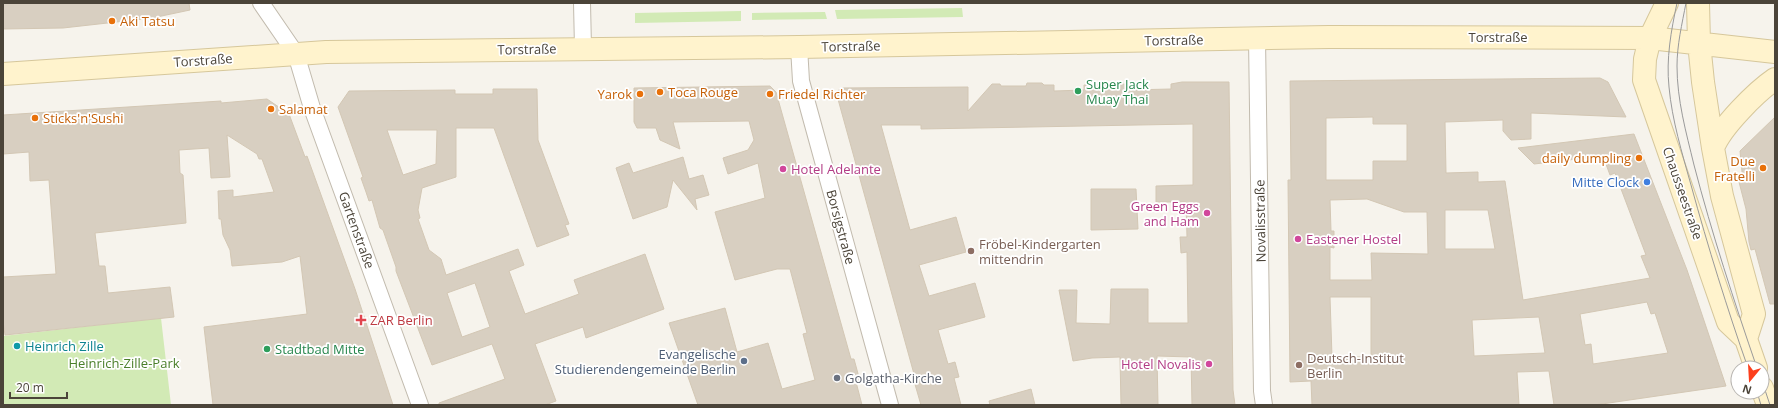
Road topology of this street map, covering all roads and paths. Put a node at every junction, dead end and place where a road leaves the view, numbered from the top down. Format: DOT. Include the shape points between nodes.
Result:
graph roads {
  1 [pos="261,3"];
  2 [pos="582,3"];
  3 [pos="1667,3"];
  4 [pos="1698,3"];
  5 [pos="1257,38"];
  6 [pos="1650,38"];
  7 [pos="1698,43"];
  8 [pos="799,47"];
  9 [pos="583,48"];
  10 [pos="1775,52"];
  11 [pos="296,54"];
  12 [pos="3,74"];
  13 [pos="1775,79"];
  14 [pos="1713,148"];
  15 [pos="1746,339"];
  16 [pos="1753,360"];
  17 [pos="420,405"];
  18 [pos="890,405"];
  19 [pos="1264,405"];
  1 -- 11 [label="street, Gartenstraße"];
  2 -- 9 [label="street"];
  3 -- 6 [label="main road, Chausseestraße"];
  4 -- 7 [label="main road"];
  5 -- 6 [label="main road, Torstraße"];
  5 -- 8 [label="main road, Torstraße"];
  5 -- 19 [label="street, Novalisstraße"];
  6 -- 7 [label="main road, Torstraße"];
  6 -- 15 [label="main road, Chausseestraße" via="1644,80 1728,322"];
  7 -- 10 [label="main road, Torstraße"];
  7 -- 14 [label="main road"];
  8 -- 9 [label="main road, Torstraße"];
  8 -- 18 [label="street, Borsigstraße" via="801,81"];
  9 -- 11 [label="main road, Torstraße"];
  11 -- 12 [label="main road, Torstraße"];
  11 -- 17 [label="street, Gartenstraße" via="312,108"];
  13 -- 14 [label="main road" via="1723,130 1716,138"];
  14 -- 15 [label="main road" via="1722,196 1754,314"];
  15 -- 16 [label="main road, Chausseestraße"];
}
